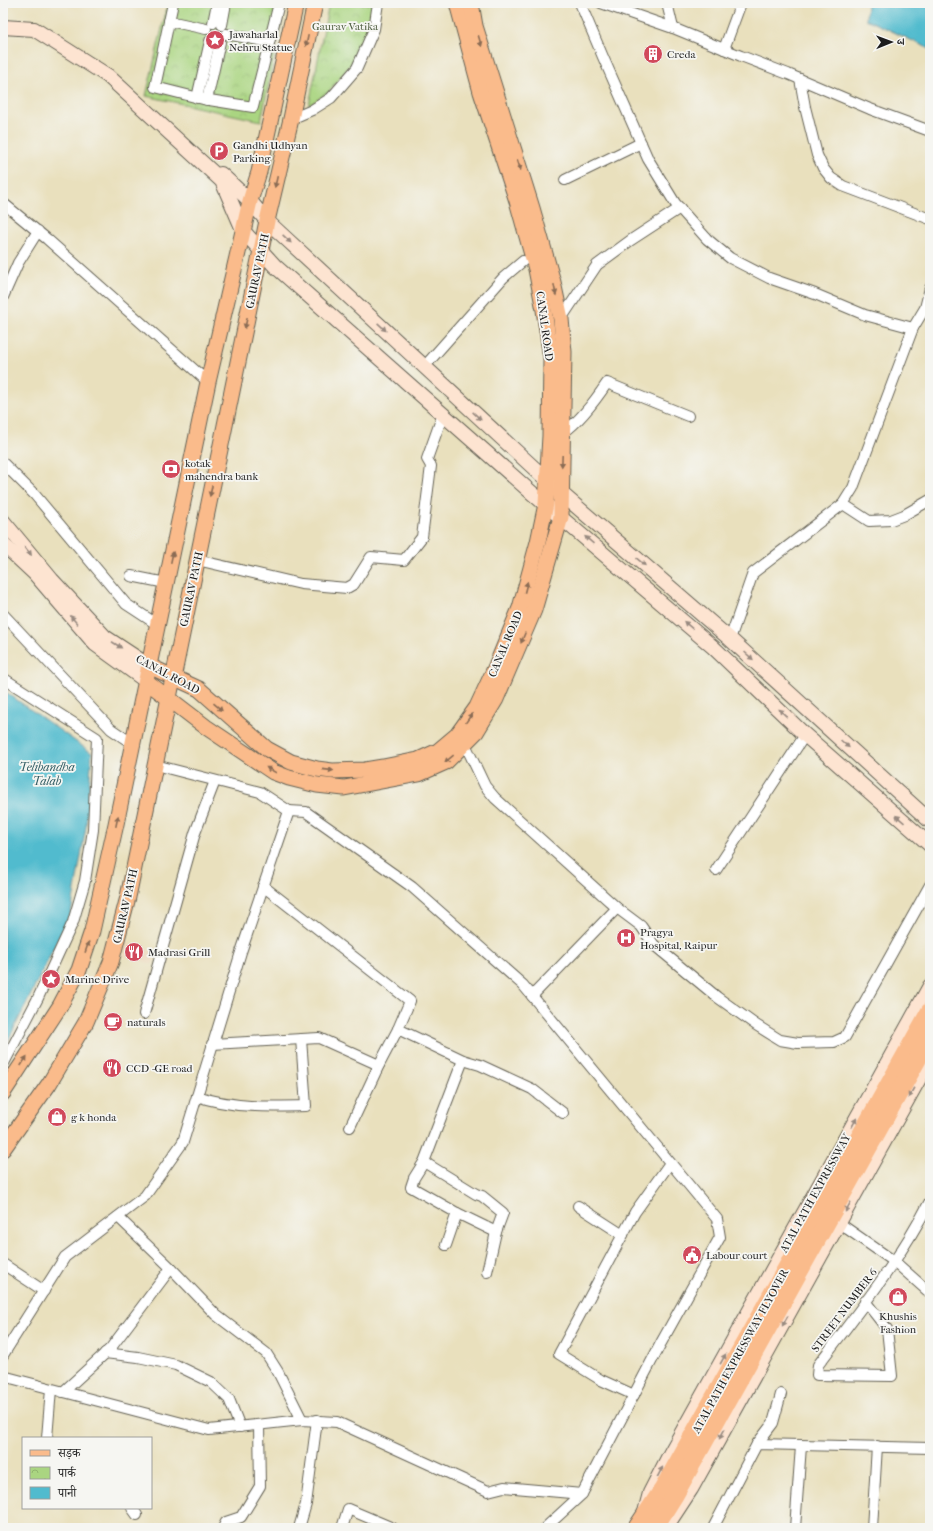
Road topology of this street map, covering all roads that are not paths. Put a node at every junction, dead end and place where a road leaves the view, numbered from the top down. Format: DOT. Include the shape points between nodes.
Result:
graph roads {
  1 [pos="173,3"];
  2 [pos="217,3"];
  3 [pos="226,3"];
  4 [pos="279,3"];
  5 [pos="296,3"];
  6 [pos="315,3"];
  7 [pos="378,3"];
  8 [pos="457,3"];
  9 [pos="471,3"];
  10 [pos="580,3"];
  11 [pos="601,3"];
  12 [pos="667,3"];
  13 [pos="741,3"];
  14 [pos="3,20"];
  15 [pos="169,21"];
  16 [pos="3,27"];
  17 [pos="673,28"];
  18 [pos="216,32"];
  19 [pos="269,42"];
  20 [pos="724,49"];
  21 [pos="800,79"];
  22 [pos="202,100"];
  23 [pos="291,120"];
  24 [pos="930,131"];
  25 [pos="641,143"];
  26 [pos="565,180"];
  27 [pos="250,201"];
  28 [pos="3,203"];
  29 [pos="680,208"];
  30 [pos="930,218"];
  31 [pos="267,221"];
  32 [pos="38,231"];
  33 [pos="244,232"];
  34 [pos="261,251"];
  35 [pos="523,261"];
  36 [pos="930,288"];
  37 [pos="3,297"];
  38 [pos="927,310"];
  39 [pos="560,320"];
  40 [pos="913,328"];
  41 [pos="424,367"];
  42 [pos="208,382"];
  43 [pos="443,414"];
  44 [pos="688,416"];
  45 [pos="563,433"];
  46 [pos="3,463"];
  47 [pos="548,481"];
  48 [pos="560,492"];
  49 [pos="930,500"];
  50 [pos="546,504"];
  51 [pos="843,504"];
  52 [pos="561,517"];
  53 [pos="3,521"];
  54 [pos="3,544"];
  55 [pos="197,560"];
  56 [pos="131,576"];
  57 [pos="166,583"];
  58 [pos="3,614"];
  59 [pos="158,625"];
  60 [pos="730,639"];
  61 [pos="149,666"];
  62 [pos="172,676"];
  63 [pos="3,678"];
  64 [pos="146,681"];
  65 [pos="169,699"];
  66 [pos="805,735"];
  67 [pos="461,740"];
  68 [pos="133,744"];
  69 [pos="155,765"];
  70 [pos="215,781"];
  71 [pos="289,811"];
  72 [pos="930,820"];
  73 [pos="930,844"];
  74 [pos="716,870"];
  75 [pos="263,886"];
  76 [pos="930,886"];
  77 [pos="617,908"];
  78 [pos="930,986"];
  79 [pos="532,996"];
  80 [pos="930,1011"];
  81 [pos="144,1014"];
  82 [pos="398,1029"];
  83 [pos="930,1037"];
  84 [pos="301,1039"];
  85 [pos="212,1044"];
  86 [pos="930,1059"];
  87 [pos="463,1060"];
  88 [pos="3,1065"];
  89 [pos="378,1065"];
  90 [pos="3,1093"];
  91 [pos="197,1096"];
  92 [pos="562,1113"];
  93 [pos="350,1127"];
  94 [pos="3,1149"];
  95 [pos="424,1162"];
  96 [pos="670,1163"];
  97 [pos="930,1201"];
  98 [pos="578,1206"];
  99 [pos="457,1213"];
  100 [pos="118,1217"];
  101 [pos="839,1223"];
  102 [pos="496,1232"];
  103 [pos="623,1235"];
  104 [pos="446,1246"];
  105 [pos="895,1262"];
  106 [pos="3,1264"];
  107 [pos="171,1268"];
  108 [pos="487,1272"];
  109 [pos="44,1291"];
  110 [pos="930,1293"];
  111 [pos="865,1301"];
  112 [pos="105,1353"];
  113 [pos="3,1356"];
  114 [pos="3,1376"];
  115 [pos="51,1389"];
  116 [pos="63,1392"];
  117 [pos="781,1394"];
  118 [pos="634,1395"];
  119 [pos="302,1420"];
  120 [pos="317,1420"];
  121 [pos="259,1425"];
  122 [pos="240,1427"];
  123 [pos="47,1437"];
  124 [pos="757,1444"];
  125 [pos="801,1446"];
  126 [pos="877,1446"];
  127 [pos="930,1448"];
  128 [pos="668,1493"];
  129 [pos="582,1494"];
  130 [pos="644,1526"];
  131 [pos="223,1528"];
  132 [pos="299,1528"];
  133 [pos="342,1528"];
  134 [pos="393,1528"];
  135 [pos="544,1528"];
  136 [pos="661,1528"];
  137 [pos="713,1528"];
  138 [pos="794,1528"];
  139 [pos="872,1528"];
  1 -- 15 [label="street"];
  2 -- 18 [label="street"];
  3 -- 18 [label="street"];
  4 -- 19 [label="street"];
  5 -- 27 [label="main road" via="259,172"];
  6 -- 23 [label="main road, GAURAV PATH, one-way"];
  7 -- 23 [label="street" via="374,29 356,68 331,98"];
  8 -- 47 [label="main road, CANAL ROAD" via="481,92 517,201 536,269 544,310 551,358"];
  9 -- 39 [label="main road, one-way" via="475,26 545,252"];
  10 -- 25 [label="street"];
  11 -- 17 [label="street"];
  12 -- 17 [label="street"];
  13 -- 20 [label="street"];
  14 -- 27 [label="main road" via="33,23 106,69 137,94"];
  15 -- 18 [label="street"];
  15 -- 22 [label="street" via="155,87"];
  16 -- 33 [label="main road" via="34,29 108,76 222,181"];
  17 -- 20 [label="street"];
  18 -- 19 [label="street"];
  18 -- 22 [label="street"];
  19 -- 22 [label="street" via="253,107"];
  20 -- 21 [label="street"];
  21 -- 24 [label="street"];
  21 -- 30 [label="street" via="804,107 817,155 831,178 850,188"];
  23 -- 31 [label="main road, GAURAV PATH, one-way"];
  25 -- 26 [label="street"];
  25 -- 29 [label="street"];
  27 -- 31 [label="main road"];
  27 -- 33 [label="main road"];
  28 -- 32 [label="street"];
  29 -- 39 [label="street" via="598,265"];
  29 -- 40 [label="street" via="707,239 730,258 768,278 866,315"];
  31 -- 34 [label="main road, GAURAV PATH"];
  31 -- 41 [label="main road, one-way"];
  32 -- 37 [label="street" via="18,263"];
  32 -- 42 [label="street"];
  33 -- 34 [label="main road"];
  33 -- 42 [label="main road"];
  34 -- 43 [label="main road"];
  34 -- 55 [label="main road, GAURAV PATH, one-way"];
  35 -- 41 [label="street" via="503,278"];
  36 -- 38 [label="street"];
  38 -- 40 [label="street"];
  39 -- 45 [label="main road" via="564,352"];
  40 -- 51 [label="street" via="853,488"];
  41 -- 47 [label="main road, one-way"];
  57 -- 42 [label="main road, one-way"];
  43 -- 50 [label="main road"];
  43 -- 55 [label="street" via="427,459 431,466 422,536 404,560 371,557 354,584 347,588 301,584"];
  44 -- 45 [label="street" via="607,383 573,425"];
  45 -- 48 [label="main road, one-way"];
  46 -- 59 [label="street" via="35,495 126,604"];
  47 -- 48 [label="main road"];
  47 -- 50 [label="main road, CANAL ROAD"];
  48 -- 52 [label="main road"];
  48 -- 60 [label="main road, one-way"];
  49 -- 51 [label="street" via="891,520 869,521"];
  50 -- 52 [label="main road"];
  67 -- 50 [label="main road, CANAL ROAD, one-way" via="520,608"];
  51 -- 60 [label="street" via="753,573"];
  66 -- 52 [label="main road, one-way" via="713,647"];
  52 -- 67 [label="main road, one-way" via="534,610 512,665 476,732"];
  53 -- 61 [label="main road, CANAL ROAD, one-way" via="52,580 105,637"];
  64 -- 54 [label="main road, CANAL ROAD, one-way" via="95,644 35,574"];
  55 -- 62 [label="main road, GAURAV PATH"];
  56 -- 57 [label="street"];
  57 -- 59 [label="main road"];
  58 -- 68 [label="street" via="111,729"];
  59 -- 61 [label="main road"];
  60 -- 72 [label="main road, one-way"];
  61 -- 62 [label="main road, CANAL ROAD"];
  61 -- 64 [label="main road"];
  62 -- 65 [label="main road, GAURAV PATH"];
  62 -- 67 [label="main road, CANAL ROAD, one-way" via="199,690 267,749 292,762 316,769 365,770 418,760"];
  63 -- 88 [label="street" via="97,738 93,830 83,888 70,928 38,998"];
  64 -- 65 [label="main road"];
  64 -- 68 [label="main road"];
  67 -- 65 [label="main road, one-way" via="446,762 419,774 344,788 289,778 272,772"];
  65 -- 69 [label="main road, GAURAV PATH"];
  73 -- 66 [label="main road, one-way"];
  66 -- 74 [label="street"];
  67 -- 77 [label="street" via="485,786 495,798"];
  90 -- 68 [label="main road, one-way" via="60,1006 79,970 92,931"];
  69 -- 70 [label="street"];
  69 -- 94 [label="main road, GAURAV PATH" via="128,897 111,962 86,1022 49,1084"];
  70 -- 71 [label="street" via="260,792"];
  70 -- 81 [label="street" via="195,833"];
  71 -- 75 [label="street"];
  71 -- 79 [label="street" via="306,812 412,887 523,985"];
  75 -- 82 [label="street" via="410,1000"];
  75 -- 85 [label="street"];
  76 -- 77 [label="street" via="845,1037 834,1042 798,1043 780,1040 705,987 654,945 641,926"];
  77 -- 79 [label="street"];
  130 -- 78 [label="main road, ATAL PATH EXPRESSWAY, one-way" via="650,1493"];
  79 -- 96 [label="street"];
  80 -- 128 [label="highway, ATAL PATH EXPRESSWAY FLYOVER"];
  82 -- 87 [label="street"];
  82 -- 89 [label="street"];
  83 -- 128 [label="highway, ATAL PATH EXPRESSWAY FLYOVER"];
  84 -- 85 [label="street"];
  84 -- 89 [label="street" via="319,1038"];
  84 -- 91 [label="street" via="306,1106 264,1107 213,1102"];
  85 -- 91 [label="street"];
  86 -- 101 [label="main road, one-way"];
  87 -- 92 [label="street" via="532,1089"];
  87 -- 95 [label="street"];
  89 -- 93 [label="street"];
  91 -- 100 [label="street" via="182,1142 145,1196"];
  95 -- 99 [label="street" via="411,1187"];
  95 -- 102 [label="street" via="482,1196 503,1213"];
  96 -- 103 [label="street"];
  96 -- 118 [label="street" via="717,1219 720,1236"];
  97 -- 105 [label="street, STREET NUMBER 6"];
  98 -- 103 [label="street"];
  99 -- 102 [label="street"];
  99 -- 104 [label="street"];
  100 -- 107 [label="street"];
  100 -- 109 [label="street" via="65,1257"];
  101 -- 105 [label="street"];
  101 -- 136 [label="main road, one-way" via="691,1489 668,1524"];
  102 -- 108 [label="street"];
  103 -- 118 [label="street" via="559,1354 601,1380"];
  105 -- 110 [label="street"];
  105 -- 111 [label="street, STREET NUMBER 6"];
  106 -- 109 [label="street"];
  107 -- 112 [label="street"];
  107 -- 119 [label="street" via="216,1315 266,1353"];
  109 -- 113 [label="street"];
  111 -- 111 [label="street, STREET NUMBER 6" via="818,1365 817,1375 892,1376 887,1329"];
  112 -- 116 [label="street"];
  112 -- 122 [label="street" via="176,1365 211,1382 229,1399"];
  114 -- 115 [label="street"];
  115 -- 116 [label="street"];
  115 -- 123 [label="street"];
  116 -- 122 [label="street" via="209,1430"];
  117 -- 124 [label="street" via="773,1423"];
  118 -- 129 [label="street"];
  119 -- 120 [label="street"];
  119 -- 121 [label="street"];
  120 -- 129 [label="street" via="337,1422 488,1491 504,1487"];
  120 -- 132 [label="street" via="306,1504"];
  121 -- 122 [label="street"];
  121 -- 131 [label="street" via="260,1486 241,1517 226,1522"];
  124 -- 125 [label="street"];
  124 -- 137 [label="street"];
  125 -- 126 [label="street"];
  125 -- 138 [label="street"];
  126 -- 127 [label="street"];
  126 -- 139 [label="street"];
  128 -- 130 [label="highway, ATAL PATH EXPRESSWAY FLYOVER"];
  129 -- 135 [label="street"];
  133 -- 134 [label="street" via="348,1509"];
}
